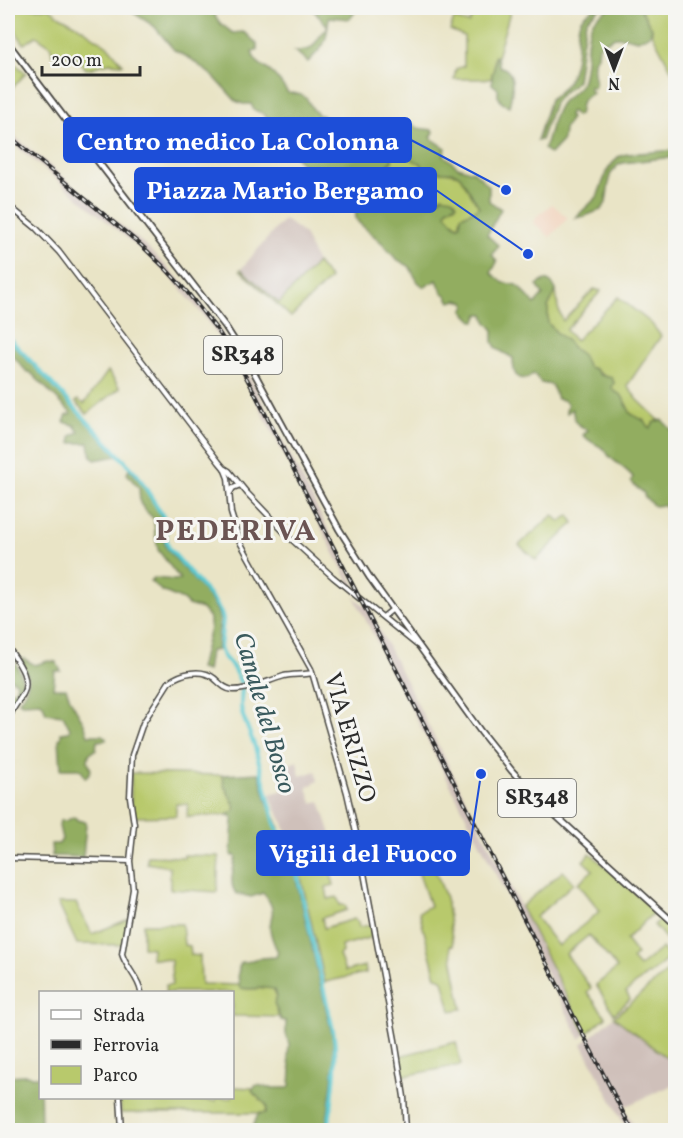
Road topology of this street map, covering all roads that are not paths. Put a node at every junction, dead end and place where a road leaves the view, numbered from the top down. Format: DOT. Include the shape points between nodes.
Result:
graph roads {
  1 [pos="8,43"];
  2 [pos="8,205"];
  3 [pos="224,468"];
  4 [pos="235,478"];
  5 [pos="228,480"];
  6 [pos="238,486"];
  7 [pos="244,489"];
  8 [pos="230,498"];
  9 [pos="393,609"];
  10 [pos="383,617"];
  11 [pos="8,646"];
  12 [pos="419,646"];
  13 [pos="312,673"];
  14 [pos="8,724"];
  15 [pos="8,858"];
  16 [pos="130,861"];
  17 [pos="675,925"];
  18 [pos="141,991"];
  19 [pos="120,1099"];
  20 [pos="122,1131"];
  21 [pos="406,1131"];
  1 -- 9 [label="main road, SR348" via="225,326 339,529"];
  2 -- 3 [label="main road" via="50,241"];
  3 -- 4 [label="main road"];
  3 -- 5 [label="main road, VIA ERIZZO"];
  4 -- 5 [label="main road"];
  4 -- 7 [label="main road"];
  5 -- 6 [label="main road"];
  5 -- 8 [label="main road, VIA ERIZZO"];
  6 -- 7 [label="main road"];
  6 -- 8 [label="main road" via="230,490"];
  7 -- 10 [label="main road" via="290,538"];
  8 -- 13 [label="main road, VIA ERIZZO" via="240,542"];
  9 -- 10 [label="main road"];
  9 -- 12 [label="main road, SR348"];
  10 -- 12 [label="main road"];
  11 -- 14 [label="main road" via="26,680"];
  12 -- 17 [label="main road, SR348" via="512,771"];
  13 -- 16 [label="main road" via="240,689 228,689 200,672 169,682 141,727 132,755 130,796 134,824"];
  13 -- 21 [label="main road, VIA ERIZZO" via="359,846 404,1097"];
  15 -- 16 [label="main road"];
  16 -- 18 [label="main road" via="132,890 122,954"];
  19 -- 20 [label="main road"];
}
